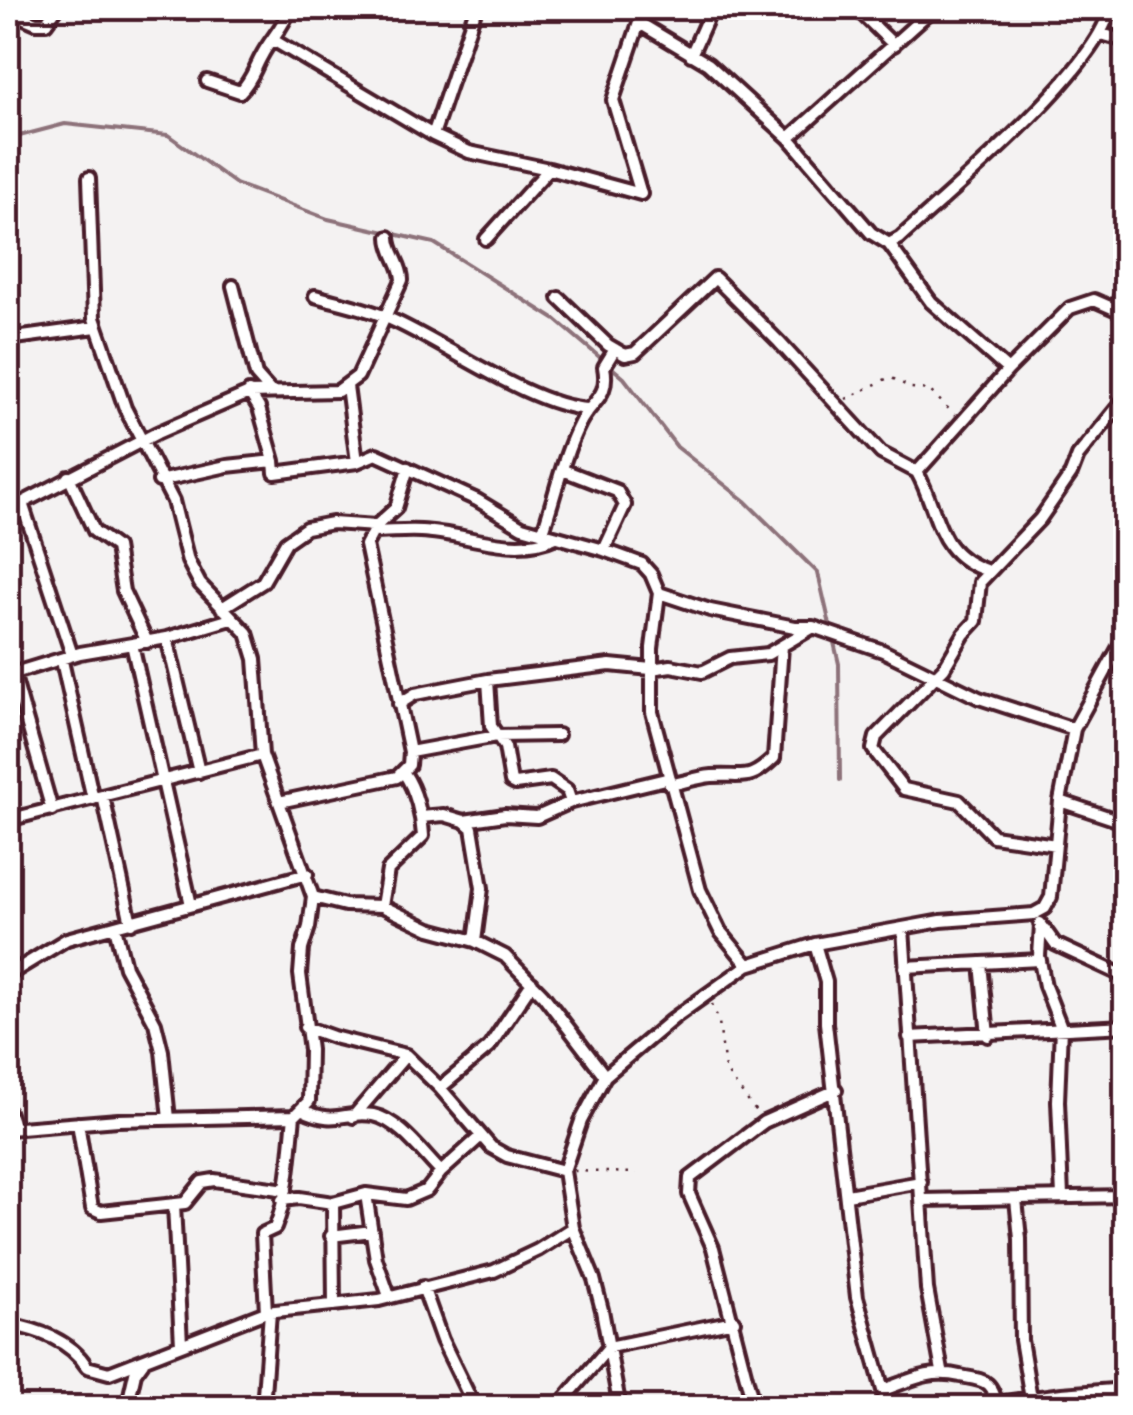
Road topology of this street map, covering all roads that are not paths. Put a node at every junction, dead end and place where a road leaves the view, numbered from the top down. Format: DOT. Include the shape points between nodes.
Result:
graph roads {
  1 [pos="57,8"];
  2 [pos="290,8"];
  3 [pos="476,8"];
  4 [pos="644,8"];
  5 [pos="712,8"];
  6 [pos="856,8"];
  7 [pos="934,8"];
  8 [pos="1110,8"];
  9 [pos="8,11"];
  10 [pos="640,24"];
  11 [pos="1101,34"];
  12 [pos="273,40"];
  13 [pos="1126,41"];
  14 [pos="894,44"];
  15 [pos="691,54"];
  16 [pos="207,80"];
  17 [pos="432,135"];
  18 [pos="789,138"];
  19 [pos="549,170"];
  20 [pos="89,178"];
  21 [pos="389,237"];
  22 [pos="486,239"];
  23 [pos="889,244"];
  24 [pos="1126,280"];
  25 [pos="233,286"];
  26 [pos="315,296"];
  27 [pos="558,298"];
  28 [pos="1120,311"];
  29 [pos="387,317"];
  30 [pos="96,327"];
  31 [pos="8,339"];
  32 [pos="616,349"];
  33 [pos="1008,370"];
  34 [pos="256,375"];
  35 [pos="347,386"];
  36 [pos="271,392"];
  37 [pos="249,393"];
  38 [pos="1126,397"];
  39 [pos="573,408"];
  40 [pos="588,409"];
  41 [pos="578,426"];
  42 [pos="140,442"];
  43 [pos="274,461"];
  44 [pos="357,462"];
  45 [pos="408,468"];
  46 [pos="563,470"];
  47 [pos="917,472"];
  48 [pos="69,477"];
  49 [pos="160,480"];
  50 [pos="22,503"];
  51 [pos="8,507"];
  52 [pos="374,529"];
  53 [pos="543,531"];
  54 [pos="556,537"];
  55 [pos="604,550"];
  56 [pos="988,572"];
  57 [pos="659,593"];
  58 [pos="222,608"];
  59 [pos="231,619"];
  60 [pos="813,628"];
  61 [pos="1126,634"];
  62 [pos="167,638"];
  63 [pos="147,642"];
  64 [pos="132,644"];
  65 [pos="782,646"];
  66 [pos="67,658"];
  67 [pos="651,669"];
  68 [pos="10,674"];
  69 [pos="936,678"];
  70 [pos="488,680"];
  71 [pos="399,704"];
  72 [pos="1074,729"];
  73 [pos="558,735"];
  74 [pos="497,736"];
  75 [pos="410,752"];
  76 [pos="262,756"];
  77 [pos="198,772"];
  78 [pos="404,773"];
  79 [pos="162,781"];
  80 [pos="670,782"];
  81 [pos="98,798"];
  82 [pos="279,802"];
  83 [pos="571,802"];
  84 [pos="1060,802"];
  85 [pos="52,810"];
  86 [pos="421,817"];
  87 [pos="8,820"];
  88 [pos="464,821"];
  89 [pos="1126,823"];
  90 [pos="1056,845"];
  91 [pos="307,874"];
  92 [pos="313,897"];
  93 [pos="191,906"];
  94 [pos="382,906"];
  95 [pos="1034,914"];
  96 [pos="131,923"];
  97 [pos="1041,925"];
  98 [pos="115,927"];
  99 [pos="903,928"];
  100 [pos="475,940"];
  101 [pos="815,944"];
  102 [pos="1040,960"];
  103 [pos="982,963"];
  104 [pos="748,965"];
  105 [pos="905,967"];
  106 [pos="8,975"];
  107 [pos="1126,978"];
  108 [pos="532,983"];
  109 [pos="1126,1026"];
  110 [pos="305,1027"];
  111 [pos="1060,1027"];
  112 [pos="325,1035"];
  113 [pos="988,1036"];
  114 [pos="909,1037"];
  115 [pos="310,1050"];
  116 [pos="406,1055"];
  117 [pos="605,1076"];
  118 [pos="440,1088"];
  119 [pos="836,1090"];
  120 [pos="8,1110"];
  121 [pos="298,1113"];
  122 [pos="352,1118"];
  123 [pos="169,1119"];
  124 [pos="1126,1122"];
  125 [pos="78,1123"];
  126 [pos="10,1129"];
  127 [pos="480,1136"];
  128 [pos="1126,1146"];
  129 [pos="564,1171"];
  130 [pos="442,1172"];
  131 [pos="921,1182"];
  132 [pos="366,1194"];
  133 [pos="284,1195"];
  134 [pos="847,1195"];
  135 [pos="1126,1196"];
  136 [pos="1062,1198"];
  137 [pos="1016,1199"];
  138 [pos="922,1200"];
  139 [pos="333,1203"];
  140 [pos="174,1205"];
  141 [pos="573,1228"];
  142 [pos="372,1231"];
  143 [pos="332,1236"];
  144 [pos="423,1287"];
  145 [pos="389,1296"];
  146 [pos="334,1306"];
  147 [pos="268,1312"];
  148 [pos="734,1321"];
  149 [pos="8,1324"];
  150 [pos="181,1344"];
  151 [pos="609,1347"];
  152 [pos="131,1370"];
  153 [pos="942,1371"];
  154 [pos="1126,1389"];
  155 [pos="883,1390"];
  156 [pos="1031,1399"];
  157 [pos="998,1406"];
  158 [pos="128,1408"];
  159 [pos="262,1408"];
  160 [pos="475,1408"];
  161 [pos="557,1408"];
  162 [pos="620,1408"];
  163 [pos="754,1408"];
  164 [pos="888,1408"];
  1 -- 9 [label="street" via="46,23"];
  2 -- 12 [label="street"];
  3 -- 17 [label="street"];
  4 -- 10 [label="street"];
  5 -- 15 [label="street"];
  6 -- 14 [label="street"];
  7 -- 14 [label="street"];
  8 -- 11 [label="street"];
  10 -- 15 [label="street"];
  10 -- 19 [label="street" via="613,100 642,194"];
  11 -- 13 [label="street"];
  11 -- 23 [label="street" via="1006,141"];
  12 -- 16 [label="street" via="240,92"];
  12 -- 17 [label="street"];
  14 -- 18 [label="street"];
  15 -- 18 [label="street"];
  17 -- 19 [label="street" via="468,152"];
  18 -- 23 [label="street" via="858,219"];
  19 -- 22 [label="street"];
  20 -- 30 [label="street"];
  21 -- 29 [label="street" via="402,280"];
  23 -- 33 [label="street" via="931,302"];
  24 -- 28 [label="street"];
  25 -- 34 [label="street"];
  26 -- 29 [label="street"];
  27 -- 32 [label="street"];
  28 -- 33 [label="street" via="1094,300 1070,308"];
  29 -- 35 [label="street"];
  29 -- 39 [label="street"];
  30 -- 31 [label="street"];
  30 -- 42 [label="street"];
  32 -- 40 [label="street" via="604,367 601,396"];
  32 -- 47 [label="street" via="635,353 715,278 881,453"];
  33 -- 47 [label="street"];
  34 -- 36 [label="street"];
  34 -- 37 [label="street"];
  35 -- 36 [label="street" via="321,394"];
  35 -- 44 [label="street"];
  36 -- 37 [label="street"];
  37 -- 42 [label="street"];
  37 -- 43 [label="street"];
  38 -- 56 [label="street" via="1078,456 1040,519"];
  39 -- 40 [label="street"];
  39 -- 41 [label="street"];
  40 -- 41 [label="street"];
  41 -- 46 [label="street"];
  42 -- 48 [label="street"];
  42 -- 49 [label="street"];
  43 -- 44 [label="street" via="275,474"];
  43 -- 49 [label="street"];
  44 -- 45 [label="street" via="376,454"];
  45 -- 52 [label="street" via="396,508"];
  45 -- 53 [label="street" via="522,527"];
  46 -- 53 [label="street"];
  46 -- 55 [label="street" via="623,497"];
  47 -- 56 [label="street" via="948,547"];
  48 -- 50 [label="street"];
  48 -- 63 [label="street" via="94,531 116,547 123,592"];
  49 -- 58 [label="street" via="173,501 188,560"];
  50 -- 51 [label="street"];
  50 -- 66 [label="street"];
  52 -- 54 [label="street" via="515,546"];
  52 -- 58 [label="street" via="332,523 306,528 286,542 263,582"];
  52 -- 71 [label="street" via="366,545"];
  53 -- 54 [label="street"];
  54 -- 55 [label="street"];
  55 -- 57 [label="street" via="642,564"];
  56 -- 69 [label="street" via="980,582 976,621"];
  57 -- 60 [label="street" via="710,610"];
  57 -- 67 [label="street"];
  58 -- 59 [label="street"];
  59 -- 62 [label="street"];
  59 -- 76 [label="street" via="246,633 255,659"];
  60 -- 65 [label="street"];
  60 -- 69 [label="street" via="883,651"];
  61 -- 72 [label="street"];
  62 -- 63 [label="street"];
  62 -- 77 [label="street"];
  63 -- 64 [label="street"];
  64 -- 66 [label="street"];
  64 -- 79 [label="street"];
  65 -- 67 [label="street" via="730,658 708,671"];
  65 -- 80 [label="street" via="774,758 746,778"];
  66 -- 68 [label="street"];
  66 -- 81 [label="street"];
  67 -- 70 [label="street" via="610,664"];
  67 -- 80 [label="street" via="652,712"];
  68 -- 85 [label="street"];
  69 -- 72 [label="street"];
  69 -- 90 [label="street" via="876,737 873,749 904,789 959,801 993,836"];
  70 -- 71 [label="street" via="415,694"];
  70 -- 74 [label="street"];
  71 -- 75 [label="street"];
  72 -- 84 [label="street"];
  73 -- 74 [label="street"];
  74 -- 75 [label="street"];
  74 -- 83 [label="street" via="511,782 551,780 567,790"];
  75 -- 78 [label="street"];
  76 -- 77 [label="street"];
  76 -- 82 [label="street"];
  77 -- 79 [label="street"];
  78 -- 82 [label="street"];
  78 -- 86 [label="street"];
  79 -- 81 [label="street"];
  79 -- 93 [label="street"];
  80 -- 83 [label="street"];
  80 -- 104 [label="street" via="700,890 720,931"];
  81 -- 85 [label="street"];
  81 -- 96 [label="street"];
  82 -- 91 [label="street"];
  83 -- 88 [label="street" via="538,817"];
  84 -- 89 [label="street"];
  84 -- 90 [label="street"];
  85 -- 87 [label="street"];
  86 -- 88 [label="street"];
  86 -- 94 [label="street" via="423,836 388,870"];
  88 -- 100 [label="street" via="472,828 482,888"];
  90 -- 95 [label="street" via="1051,897"];
  91 -- 92 [label="street"];
  91 -- 93 [label="street"];
  92 -- 94 [label="street"];
  92 -- 110 [label="street" via="301,961"];
  93 -- 96 [label="street"];
  94 -- 100 [label="street" via="430,929"];
  95 -- 97 [label="street"];
  95 -- 99 [label="street"];
  96 -- 98 [label="street"];
  97 -- 102 [label="street"];
  97 -- 107 [label="street" via="1054,944"];
  98 -- 106 [label="street" via="67,940"];
  98 -- 123 [label="street" via="125,967 155,1023"];
  99 -- 101 [label="street"];
  99 -- 105 [label="street"];
  100 -- 108 [label="street"];
  101 -- 104 [label="street"];
  101 -- 119 [label="street" via="826,982"];
  102 -- 103 [label="street"];
  102 -- 111 [label="street"];
  103 -- 105 [label="street"];
  103 -- 113 [label="street"];
  104 -- 117 [label="street"];
  105 -- 114 [label="street"];
  108 -- 117 [label="street"];
  108 -- 118 [label="street" via="488,1046"];
  109 -- 111 [label="street"];
  110 -- 112 [label="street"];
  110 -- 115 [label="street"];
  111 -- 113 [label="street"];
  111 -- 136 [label="street"];
  112 -- 115 [label="street"];
  112 -- 116 [label="street"];
  113 -- 114 [label="street"];
  114 -- 131 [label="street"];
  115 -- 121 [label="street" via="309,1101"];
  116 -- 118 [label="street"];
  116 -- 122 [label="street"];
  117 -- 129 [label="street"];
  118 -- 127 [label="street"];
  119 -- 134 [label="street"];
  119 -- 148 [label="street" via="764,1122 690,1178 689,1194"];
  120 -- 126 [label="street"];
  121 -- 122 [label="street"];
  121 -- 123 [label="street"];
  121 -- 133 [label="street"];
  122 -- 130 [label="street" via="372,1115 391,1124"];
  123 -- 125 [label="street"];
  124 -- 128 [label="street"];
  125 -- 126 [label="street"];
  125 -- 140 [label="street" via="92,1208"];
  127 -- 129 [label="street" via="507,1156"];
  127 -- 130 [label="street"];
  129 -- 141 [label="street"];
  130 -- 132 [label="street" via="427,1190 406,1199"];
  131 -- 134 [label="street"];
  131 -- 138 [label="street"];
  132 -- 139 [label="street"];
  132 -- 142 [label="street"];
  133 -- 139 [label="street"];
  133 -- 140 [label="street" via="214,1180"];
  133 -- 147 [label="street" via="275,1228 262,1234"];
  134 -- 155 [label="street" via="857,1297"];
  135 -- 136 [label="street"];
  136 -- 137 [label="street"];
  137 -- 138 [label="street"];
  137 -- 156 [label="street" via="1020,1340"];
  138 -- 153 [label="street" via="927,1289"];
  139 -- 143 [label="street"];
  140 -- 150 [label="street"];
  141 -- 144 [label="street" via="494,1271"];
  141 -- 151 [label="street" via="594,1278"];
  142 -- 143 [label="street"];
  142 -- 145 [label="street"];
  143 -- 146 [label="street"];
  144 -- 145 [label="street"];
  144 -- 160 [label="street"];
  145 -- 146 [label="street"];
  146 -- 147 [label="street"];
  147 -- 150 [label="street"];
  147 -- 159 [label="street"];
  148 -- 151 [label="street"];
  148 -- 163 [label="street"];
  149 -- 152 [label="street" via="51,1336 96,1372"];
  150 -- 152 [label="street"];
  151 -- 161 [label="street"];
  151 -- 162 [label="street"];
  152 -- 158 [label="street"];
  153 -- 155 [label="street"];
  153 -- 157 [label="street" via="984,1380"];
  154 -- 156 [label="street"];
  155 -- 164 [label="street"];
  156 -- 157 [label="street"];
}
